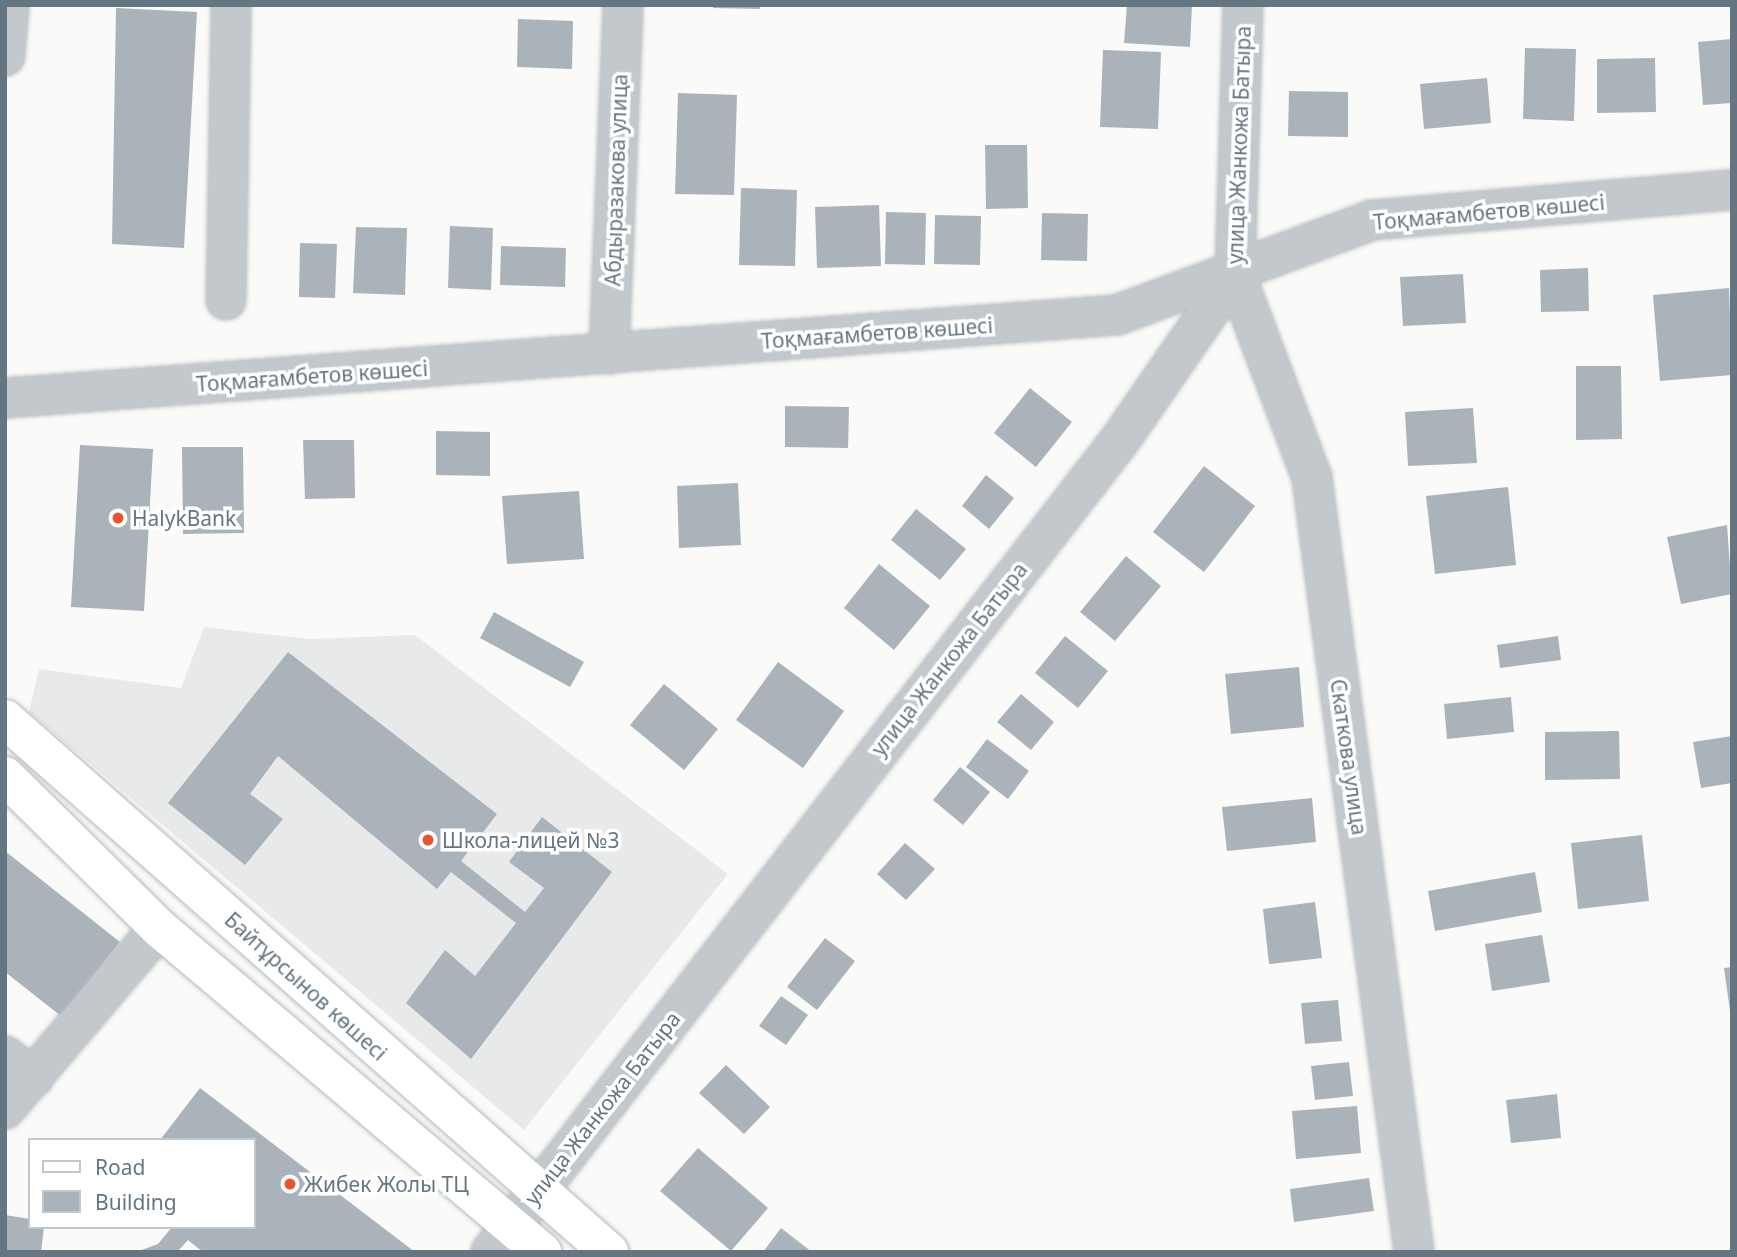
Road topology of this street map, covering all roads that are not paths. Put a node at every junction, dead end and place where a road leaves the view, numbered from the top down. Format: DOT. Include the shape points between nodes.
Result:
graph roads {
  1 [pos="9,5"];
  2 [pos="232,5"];
  3 [pos="623,5"];
  4 [pos="1243,5"];
  5 [pos="5,56"];
  6 [pos="1732,190"];
  7 [pos="1235,274"];
  8 [pos="226,300"];
  9 [pos="609,354"];
  10 [pos="5,398"];
  11 [pos="5,719"];
  12 [pos="5,776"];
  13 [pos="159,928"];
  14 [pos="20,1067"];
  15 [pos="5,1109"];
  16 [pos="538,1191"];
  17 [pos="501,1238"];
  18 [pos="542,1252"];
  19 [pos="609,1252"];
  20 [pos="1414,1252"];
  1 -- 5 [label="street"];
  2 -- 8 [label="street"];
  3 -- 9 [label="street, Абдыразакова улица"];
  4 -- 7 [label="street, улица Жанкожа Батыра"];
  6 -- 7 [label="street, Тоқмағамбетов көшесі" via="1372,219"];
  7 -- 9 [label="street, Тоқмағамбетов көшесі" via="1117,315"];
  7 -- 16 [label="street, улица Жанкожа Батыра" via="1119,440"];
  7 -- 20 [label="street, Скаткова улица" via="1312,478"];
  9 -- 10 [label="street, Тоқмағамбетов көшесі"];
  11 -- 16 [label="main road, Байтұрсынов көшесі"];
  12 -- 13 [label="main road"];
  13 -- 14 [label="street"];
  13 -- 17 [label="main road"];
  14 -- 15 [label="street"];
  16 -- 17 [label="street, улица Жанкожа Батыра"];
  16 -- 19 [label="main road, Байтұрсынов көшесі"];
  17 -- 18 [label="main road"];
}
